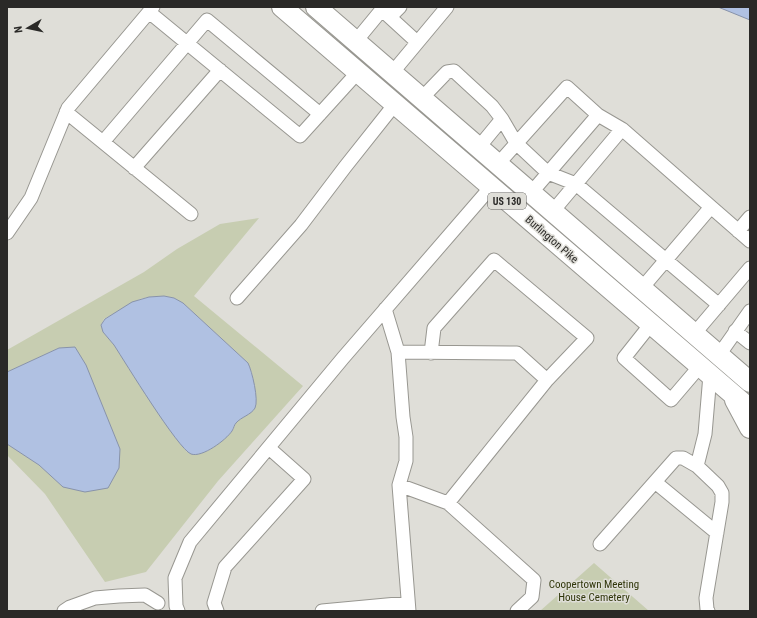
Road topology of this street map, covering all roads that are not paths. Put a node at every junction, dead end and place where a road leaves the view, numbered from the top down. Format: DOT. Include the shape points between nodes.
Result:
graph roads {
  1 [pos="282,7"];
  2 [pos="400,7"];
  3 [pos="447,7"];
  4 [pos="151,9"];
  5 [pos="323,9"];
  6 [pos="385,12"];
  7 [pos="356,42"];
  8 [pos="417,42"];
  9 [pos="188,43"];
  10 [pos="220,70"];
  11 [pos="358,72"];
  12 [pos="392,73"];
  13 [pos="422,98"];
  14 [pos="395,104"];
  15 [pos="66,112"];
  16 [pos="320,114"];
  17 [pos="598,116"];
  18 [pos="502,119"];
  19 [pos="622,129"];
  20 [pos="103,142"];
  21 [pos="516,143"];
  22 [pos="479,147"];
  23 [pos="498,164"];
  24 [pos="134,168"];
  25 [pos="548,173"];
  26 [pos="576,184"];
  27 [pos="491,187"];
  28 [pos="531,192"];
  29 [pos="712,208"];
  30 [pos="553,211"];
  31 [pos="191,214"];
  32 [pos="750,217"];
  33 [pos="738,231"];
  34 [pos="7,233"];
  35 [pos="750,241"];
  36 [pos="666,260"];
  37 [pos="750,268"];
  38 [pos="642,288"];
  39 [pos="237,298"];
  40 [pos="719,305"];
  41 [pos="385,309"];
  42 [pos="750,311"];
  43 [pos="651,324"];
  44 [pos="735,331"];
  45 [pos="694,334"];
  46 [pos="750,343"];
  47 [pos="398,352"];
  48 [pos="431,353"];
  49 [pos="719,355"];
  50 [pos="705,371"];
  51 [pos="547,380"];
  52 [pos="750,382"];
  53 [pos="733,394"];
  54 [pos="750,409"];
  55 [pos="750,428"];
  56 [pos="269,448"];
  57 [pos="697,466"];
  58 [pos="655,482"];
  59 [pos="399,485"];
  60 [pos="448,503"];
  61 [pos="717,533"];
  62 [pos="600,544"];
  63 [pos="177,606"];
  64 [pos="154,607"];
  65 [pos="408,607"];
  66 [pos="64,611"];
  67 [pos="216,611"];
  68 [pos="328,611"];
  69 [pos="517,611"];
  70 [pos="708,611"];
  1 -- 11 [label="highway, Burlington Pike / US 130"];
  2 -- 6 [label="lane"];
  3 -- 8 [label="lane"];
  4 -- 9 [label="lane"];
  4 -- 15 [label="lane"];
  5 -- 7 [label="highway, Burlington Pike / US 130"];
  6 -- 7 [label="lane"];
  6 -- 8 [label="lane"];
  7 -- 12 [label="highway, Burlington Pike / US 130"];
  8 -- 12 [label="lane"];
  9 -- 10 [label="lane"];
  9 -- 16 [label="lane" via="207,20"];
  9 -- 20 [label="lane"];
  10 -- 16 [label="lane" via="300,136"];
  10 -- 24 [label="lane"];
  11 -- 14 [label="highway, Burlington Pike / US 130"];
  11 -- 16 [label="lane"];
  12 -- 13 [label="highway, Burlington Pike / US 130"];
  13 -- 18 [label="lane" via="447,72 454,71 492,106"];
  13 -- 22 [label="highway, Burlington Pike / US 130"];
  14 -- 27 [label="highway, Burlington Pike / US 130"];
  14 -- 39 [label="lane" via="302,225"];
  15 -- 20 [label="lane"];
  15 -- 34 [label="lane" via="31,198"];
  17 -- 19 [label="lane"];
  17 -- 21 [label="lane" via="567,87"];
  17 -- 25 [label="lane"];
  18 -- 21 [label="lane"];
  18 -- 22 [label="lane"];
  19 -- 26 [label="lane"];
  19 -- 29 [label="lane"];
  20 -- 24 [label="lane"];
  21 -- 23 [label="lane"];
  21 -- 25 [label="lane"];
  22 -- 23 [label="highway, Burlington Pike / US 130"];
  23 -- 28 [label="highway, Burlington Pike / US 130"];
  24 -- 31 [label="lane"];
  25 -- 26 [label="lane"];
  25 -- 28 [label="lane"];
  26 -- 30 [label="lane"];
  26 -- 36 [label="lane"];
  27 -- 41 [label="lane"];
  27 -- 43 [label="highway, Burlington Pike / US 130"];
  28 -- 30 [label="highway, Burlington Pike / US 130"];
  29 -- 33 [label="lane"];
  29 -- 36 [label="lane"];
  30 -- 38 [label="highway, Burlington Pike / US 130"];
  32 -- 33 [label="lane"];
  33 -- 35 [label="lane"];
  36 -- 38 [label="lane"];
  36 -- 40 [label="lane"];
  37 -- 40 [label="lane"];
  38 -- 45 [label="highway, Burlington Pike / US 130"];
  40 -- 45 [label="lane"];
  41 -- 47 [label="lane"];
  41 -- 56 [label="lane"];
  42 -- 44 [label="lane"];
  43 -- 50 [label="highway, Burlington Pike / US 130"];
  43 -- 50 [label="lane" via="624,358 671,400"];
  44 -- 46 [label="lane"];
  44 -- 49 [label="lane"];
  45 -- 49 [label="highway, Burlington Pike / US 130"];
  47 -- 48 [label="lane"];
  47 -- 59 [label="lane" via="406,437 406,461"];
  48 -- 51 [label="lane" via="517,353"];
  48 -- 51 [label="lane" via="434,328 494,260 587,338"];
  49 -- 52 [label="highway, Burlington Pike / US 130"];
  50 -- 53 [label="highway, Burlington Pike / US 130"];
  50 -- 57 [label="lane" via="705,434"];
  51 -- 60 [label="lane"];
  53 -- 54 [label="highway, Burlington Pike / US 130"];
  53 -- 55 [label="highway"];
  56 -- 63 [label="lane" via="190,542 175,578"];
  56 -- 67 [label="lane" via="304,479 225,567 214,603"];
  57 -- 58 [label="lane" via="683,458 676,458"];
  57 -- 61 [label="lane" via="722,492"];
  58 -- 61 [label="lane"];
  58 -- 62 [label="lane"];
  59 -- 60 [label="lane"];
  59 -- 65 [label="lane"];
  60 -- 69 [label="lane" via="534,580 532,597"];
  61 -- 70 [label="lane" via="706,598"];
  63 -- 64 [label="lane"];
  64 -- 66 [label="lane" via="145,595 118,596 95,598"];
  65 -- 68 [label="lane"];
}
